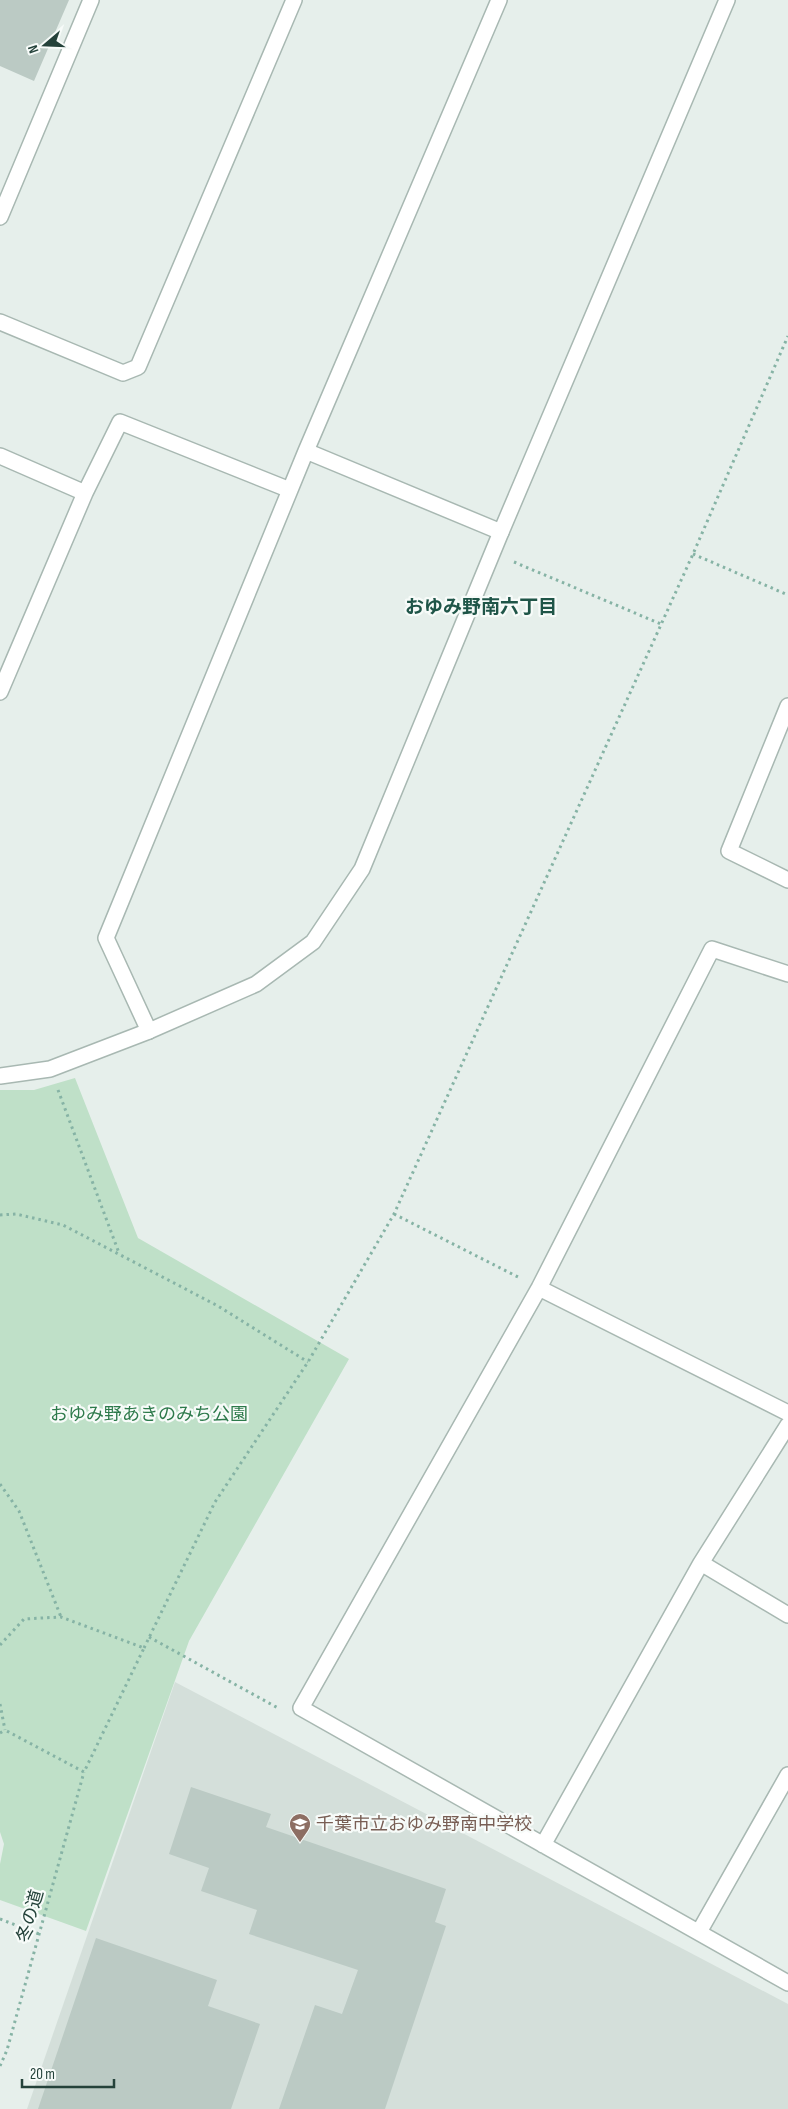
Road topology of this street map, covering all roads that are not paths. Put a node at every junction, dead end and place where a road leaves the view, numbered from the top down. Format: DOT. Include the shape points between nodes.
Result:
graph roads {
  1 [pos="91,0"];
  2 [pos="294,0"];
  3 [pos="499,0"];
  4 [pos="727,0"];
  5 [pos="0,217"];
  6 [pos="0,322"];
  7 [pos="306,451"];
  8 [pos="0,456"];
  9 [pos="290,490"];
  10 [pos="85,492"];
  11 [pos="501,532"];
  12 [pos="0,692"];
  13 [pos="788,706"];
  14 [pos="788,880"];
  15 [pos="788,974"];
  16 [pos="149,1031"];
  17 [pos="0,1076"];
  18 [pos="539,1288"];
  19 [pos="788,1413"];
  20 [pos="788,1425"];
  21 [pos="701,1563"];
  22 [pos="788,1615"];
  23 [pos="788,1775"];
  24 [pos="543,1845"];
  25 [pos="699,1932"];
  26 [pos="788,1983"];
  1 -- 5 [label="street"];
  2 -- 6 [label="street" via="138,366 123,373"];
  3 -- 7 [label="street"];
  4 -- 11 [label="street"];
  7 -- 9 [label="street"];
  7 -- 11 [label="street"];
  8 -- 10 [label="street"];
  9 -- 10 [label="street" via="120,422"];
  9 -- 16 [label="street" via="106,938"];
  10 -- 12 [label="street"];
  11 -- 16 [label="street" via="362,869 314,942 256,984"];
  13 -- 14 [label="street" via="729,851"];
  15 -- 18 [label="street" via="712,949"];
  16 -- 17 [label="street" via="50,1069"];
  18 -- 19 [label="street"];
  18 -- 24 [label="street" via="301,1708"];
  20 -- 21 [label="street"];
  21 -- 22 [label="street"];
  21 -- 24 [label="street"];
  23 -- 25 [label="street"];
  24 -- 25 [label="street"];
  25 -- 26 [label="street"];
}
